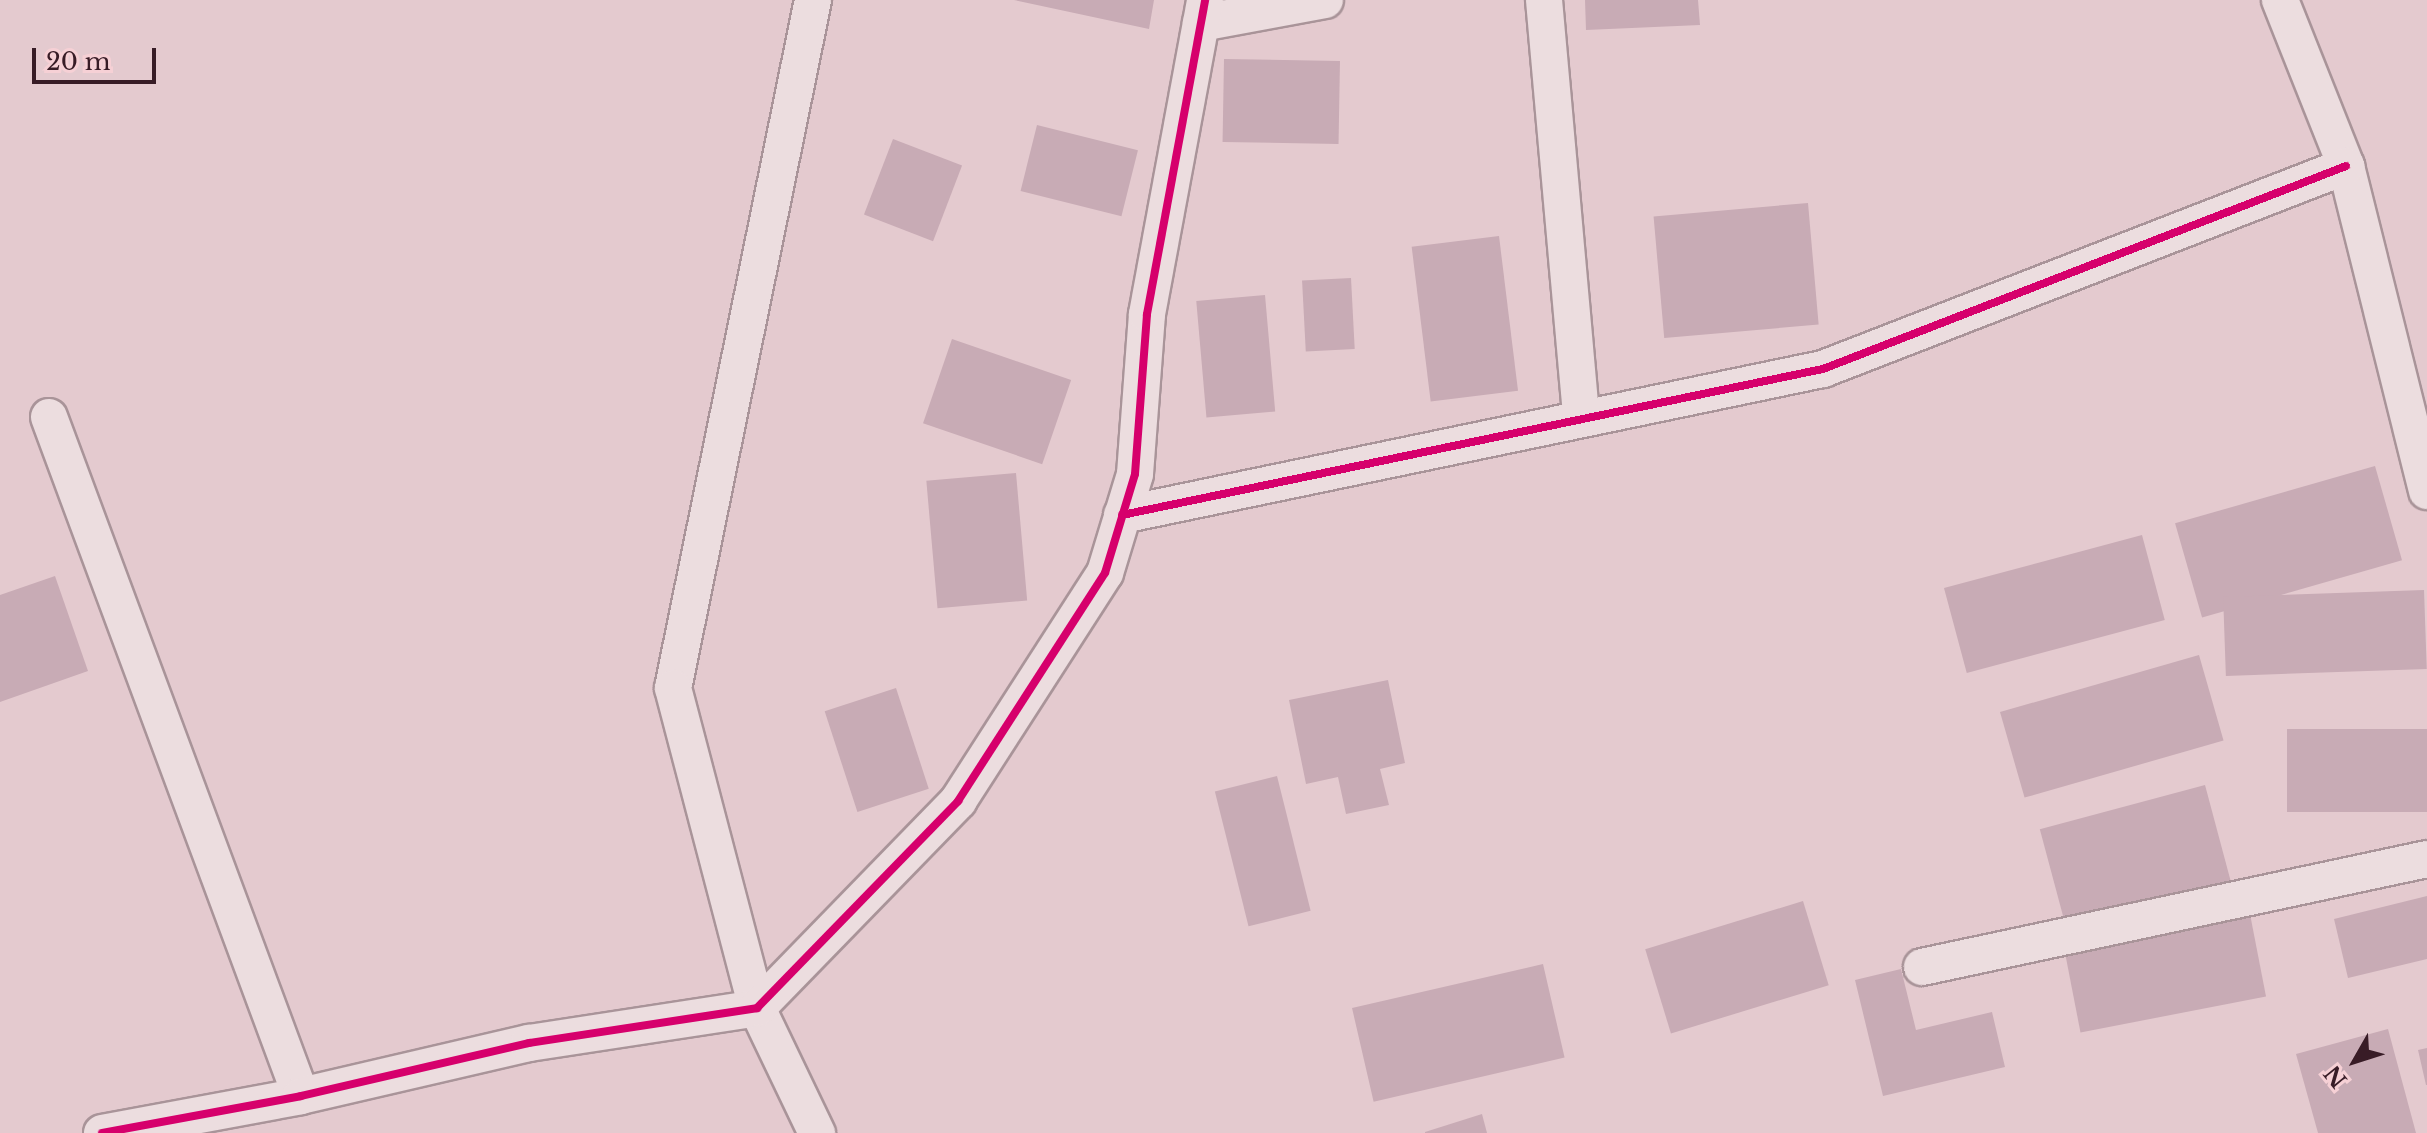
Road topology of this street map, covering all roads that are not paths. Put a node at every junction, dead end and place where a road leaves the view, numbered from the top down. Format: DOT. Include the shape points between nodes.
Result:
graph roads {
  1 [pos="813,0"];
  2 [pos="1325,0"];
  3 [pos="1544,0"];
  4 [pos="2280,0"];
  5 [pos="1203,12"];
  6 [pos="2346,166"];
  7 [pos="49,417"];
  8 [pos="1581,417"];
  9 [pos="2427,491"];
  10 [pos="1122,515"];
  11 [pos="2427,859"];
  12 [pos="1922,967"];
  13 [pos="757,1008"];
  14 [pos="301,1096"];
  15 [pos="102,1133"];
  16 [pos="817,1133"];
  1 -- 13 [label="street" via="673,688"];
  2 -- 5 [label="street"];
  3 -- 8 [label="street"];
  4 -- 6 [label="street"];
  5 -- 10 [label="street" via="1147,314 1135,474"];
  6 -- 8 [label="street" via="1823,369"];
  6 -- 9 [label="street"];
  7 -- 14 [label="street"];
  8 -- 10 [label="street"];
  10 -- 13 [label="street" via="1105,573 958,801"];
  11 -- 12 [label="street"];
  13 -- 14 [label="street" via="529,1043"];
  13 -- 16 [label="street"];
  14 -- 15 [label="street"];
}
